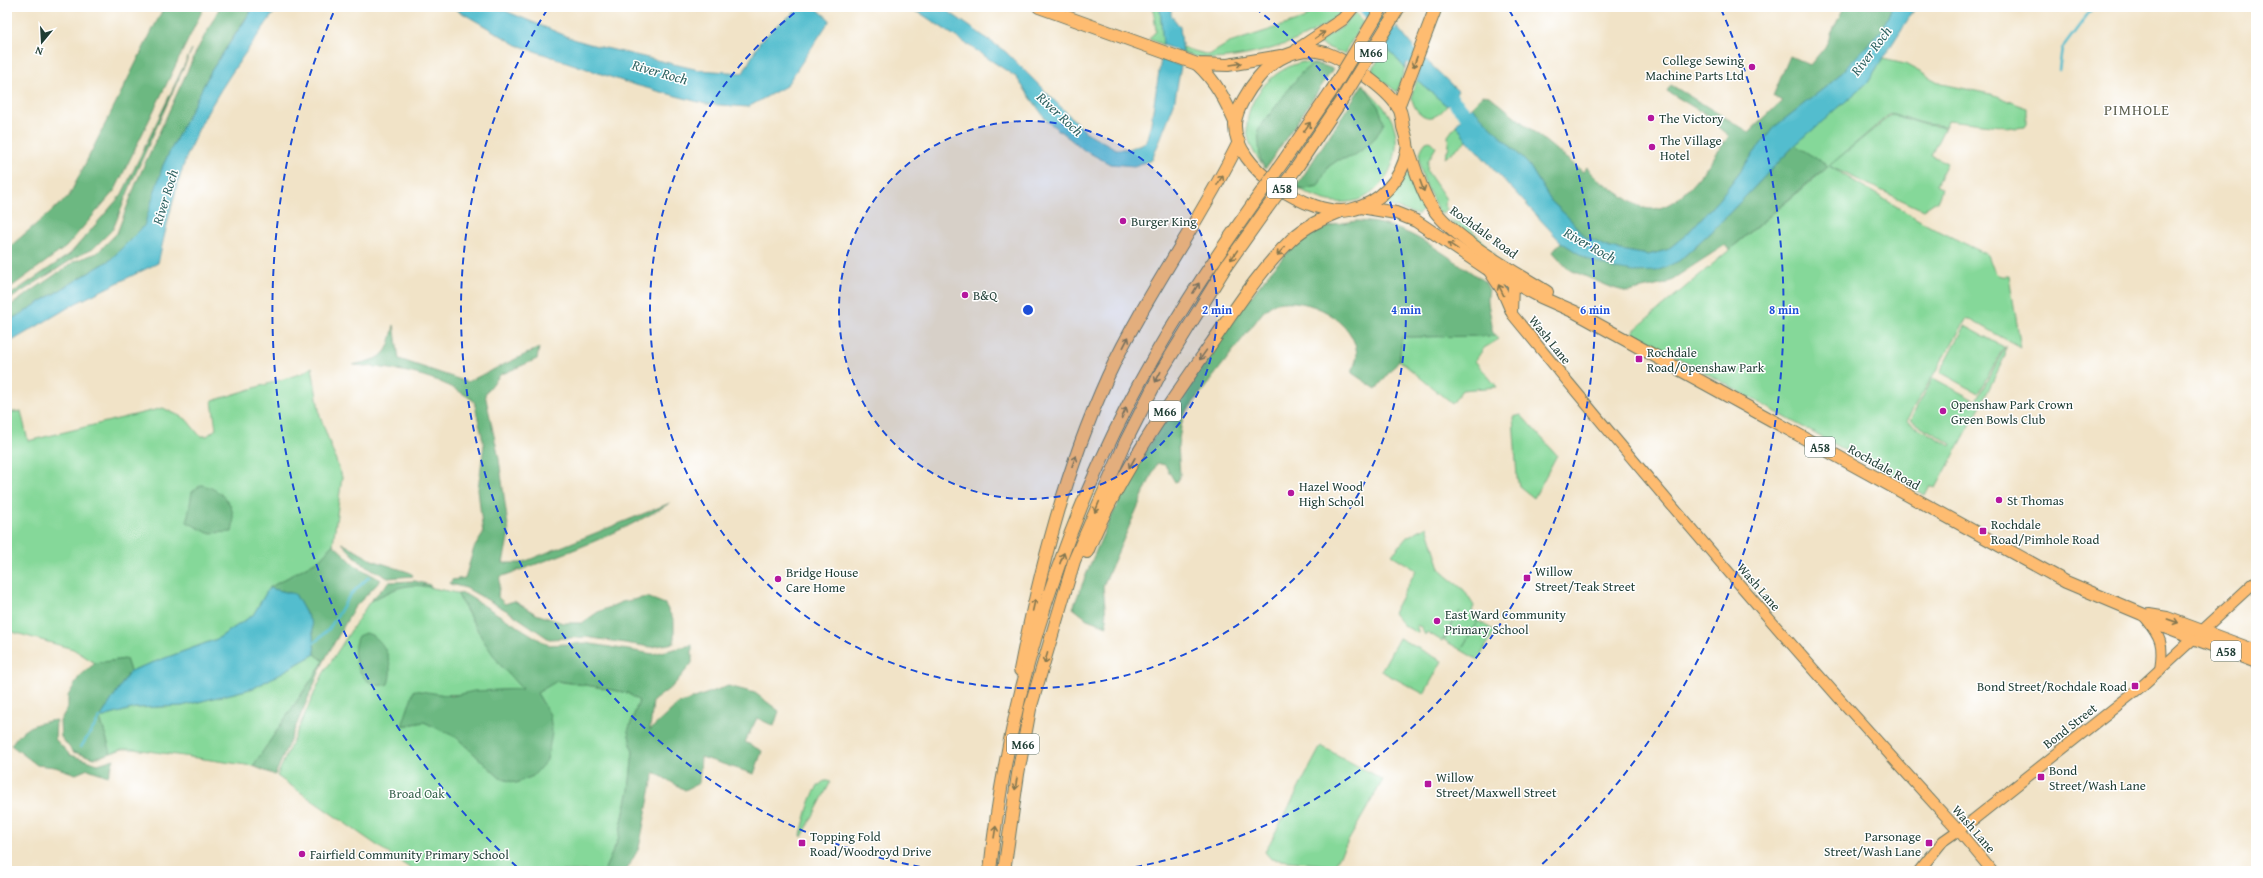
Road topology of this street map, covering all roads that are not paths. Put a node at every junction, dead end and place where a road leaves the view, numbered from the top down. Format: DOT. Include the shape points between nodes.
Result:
graph roads {
  1 [pos="1039,7"];
  2 [pos="1353,7"];
  3 [pos="1382,7"];
  4 [pos="1399,7"];
  5 [pos="1436,7"];
  6 [pos="1296,51"];
  7 [pos="1282,56"];
  8 [pos="1197,64"];
  9 [pos="1398,107"];
  10 [pos="1235,122"];
  11 [pos="1239,142"];
  12 [pos="1408,150"];
  13 [pos="1361,207"];
  14 [pos="1339,211"];
  15 [pos="1508,267"];
  16 [pos="1486,268"];
  17 [pos="1511,280"];
  18 [pos="1575,312"];
  19 [pos="1512,314"];
  20 [pos="2256,581"];
  21 [pos="2142,614"];
  22 [pos="1057,621"];
  23 [pos="2199,635"];
  24 [pos="2256,651"];
  25 [pos="2256,662"];
  26 [pos="2160,670"];
  27 [pos="1010,740"];
  28 [pos="1958,830"];
  29 [pos="990,871"];
  30 [pos="1004,871"];
  31 [pos="1919,871"];
  32 [pos="1992,871"];
  1 -- 8 [label="highway, A58"];
  6 -- 2 [label="highway, one-way" via="1343,19"];
  27 -- 3 [label="highway, M66, one-way, bridge" via="1030,660 1061,560 1096,474 1128,406 1178,315 1332,90"];
  4 -- 22 [label="highway, M66, one-way, bridge" via="1343,98 1226,266 1157,379 1096,508 1074,562"];
  5 -- 9 [label="highway, one-way"];
  6 -- 7 [label="highway, A58"];
  6 -- 9 [label="highway, A58" via="1316,50 1334,56 1377,85"];
  8 -- 7 [label="highway, A58, one-way" via="1228,65"];
  7 -- 10 [label="highway, A58" via="1262,73 1253,85"];
  8 -- 10 [label="highway, A58" via="1220,90"];
  9 -- 12 [label="highway, A58"];
  10 -- 11 [label="highway, A58"];
  11 -- 14 [label="highway, A58" via="1246,158 1261,174 1303,202 1325,210"];
  27 -- 11 [label="highway, M66, one-way" via="1014,695 1040,580 1074,461 1108,376 1148,298 1211,196"];
  12 -- 13 [label="highway, A58" via="1394,183 1379,198"];
  12 -- 15 [label="highway, Rochdale Road / A58, one-way" via="1423,191 1435,212 1455,231"];
  13 -- 14 [label="highway, A58"];
  16 -- 13 [label="highway, Rochdale Road / A58, one-way" via="1416,221 1396,213"];
  14 -- 22 [label="highway, M66, one-way" via="1310,225 1293,239 1259,276 1174,397 1133,461 1091,542"];
  15 -- 17 [label="main road, Wash Lane"];
  15 -- 18 [label="highway, Rochdale Road / A58"];
  16 -- 17 [label="highway, Rochdale Road / A58"];
  19 -- 16 [label="main road, Wash Lane, one-way" via="1502,291"];
  17 -- 18 [label="highway, Rochdale Road / A58"];
  17 -- 19 [label="main road, Wash Lane"];
  18 -- 21 [label="highway, Rochdale Road / A58" via="2041,570"];
  19 -- 28 [label="main road, Wash Lane" via="1740,586"];
  20 -- 23 [label="main road, Bond Street"];
  21 -- 23 [label="highway, Rochdale Road / A58" via="2167,618"];
  21 -- 26 [label="main road" via="2161,640 2163,651"];
  22 -- 30 [label="highway, M66, one-way" via="1030,709"];
  23 -- 24 [label="highway, Rochdale Road / A58"];
  23 -- 25 [label="highway, Rochdale Road / A58"];
  23 -- 26 [label="main road, Bond Street"];
  26 -- 28 [label="main road, Bond Street" via="1974,820"];
  29 -- 27 [label="highway, M66, one-way"];
  28 -- 31 [label="main road, Bond Street" via="1943,841"];
  28 -- 32 [label="main road, Wash Lane"];
}
